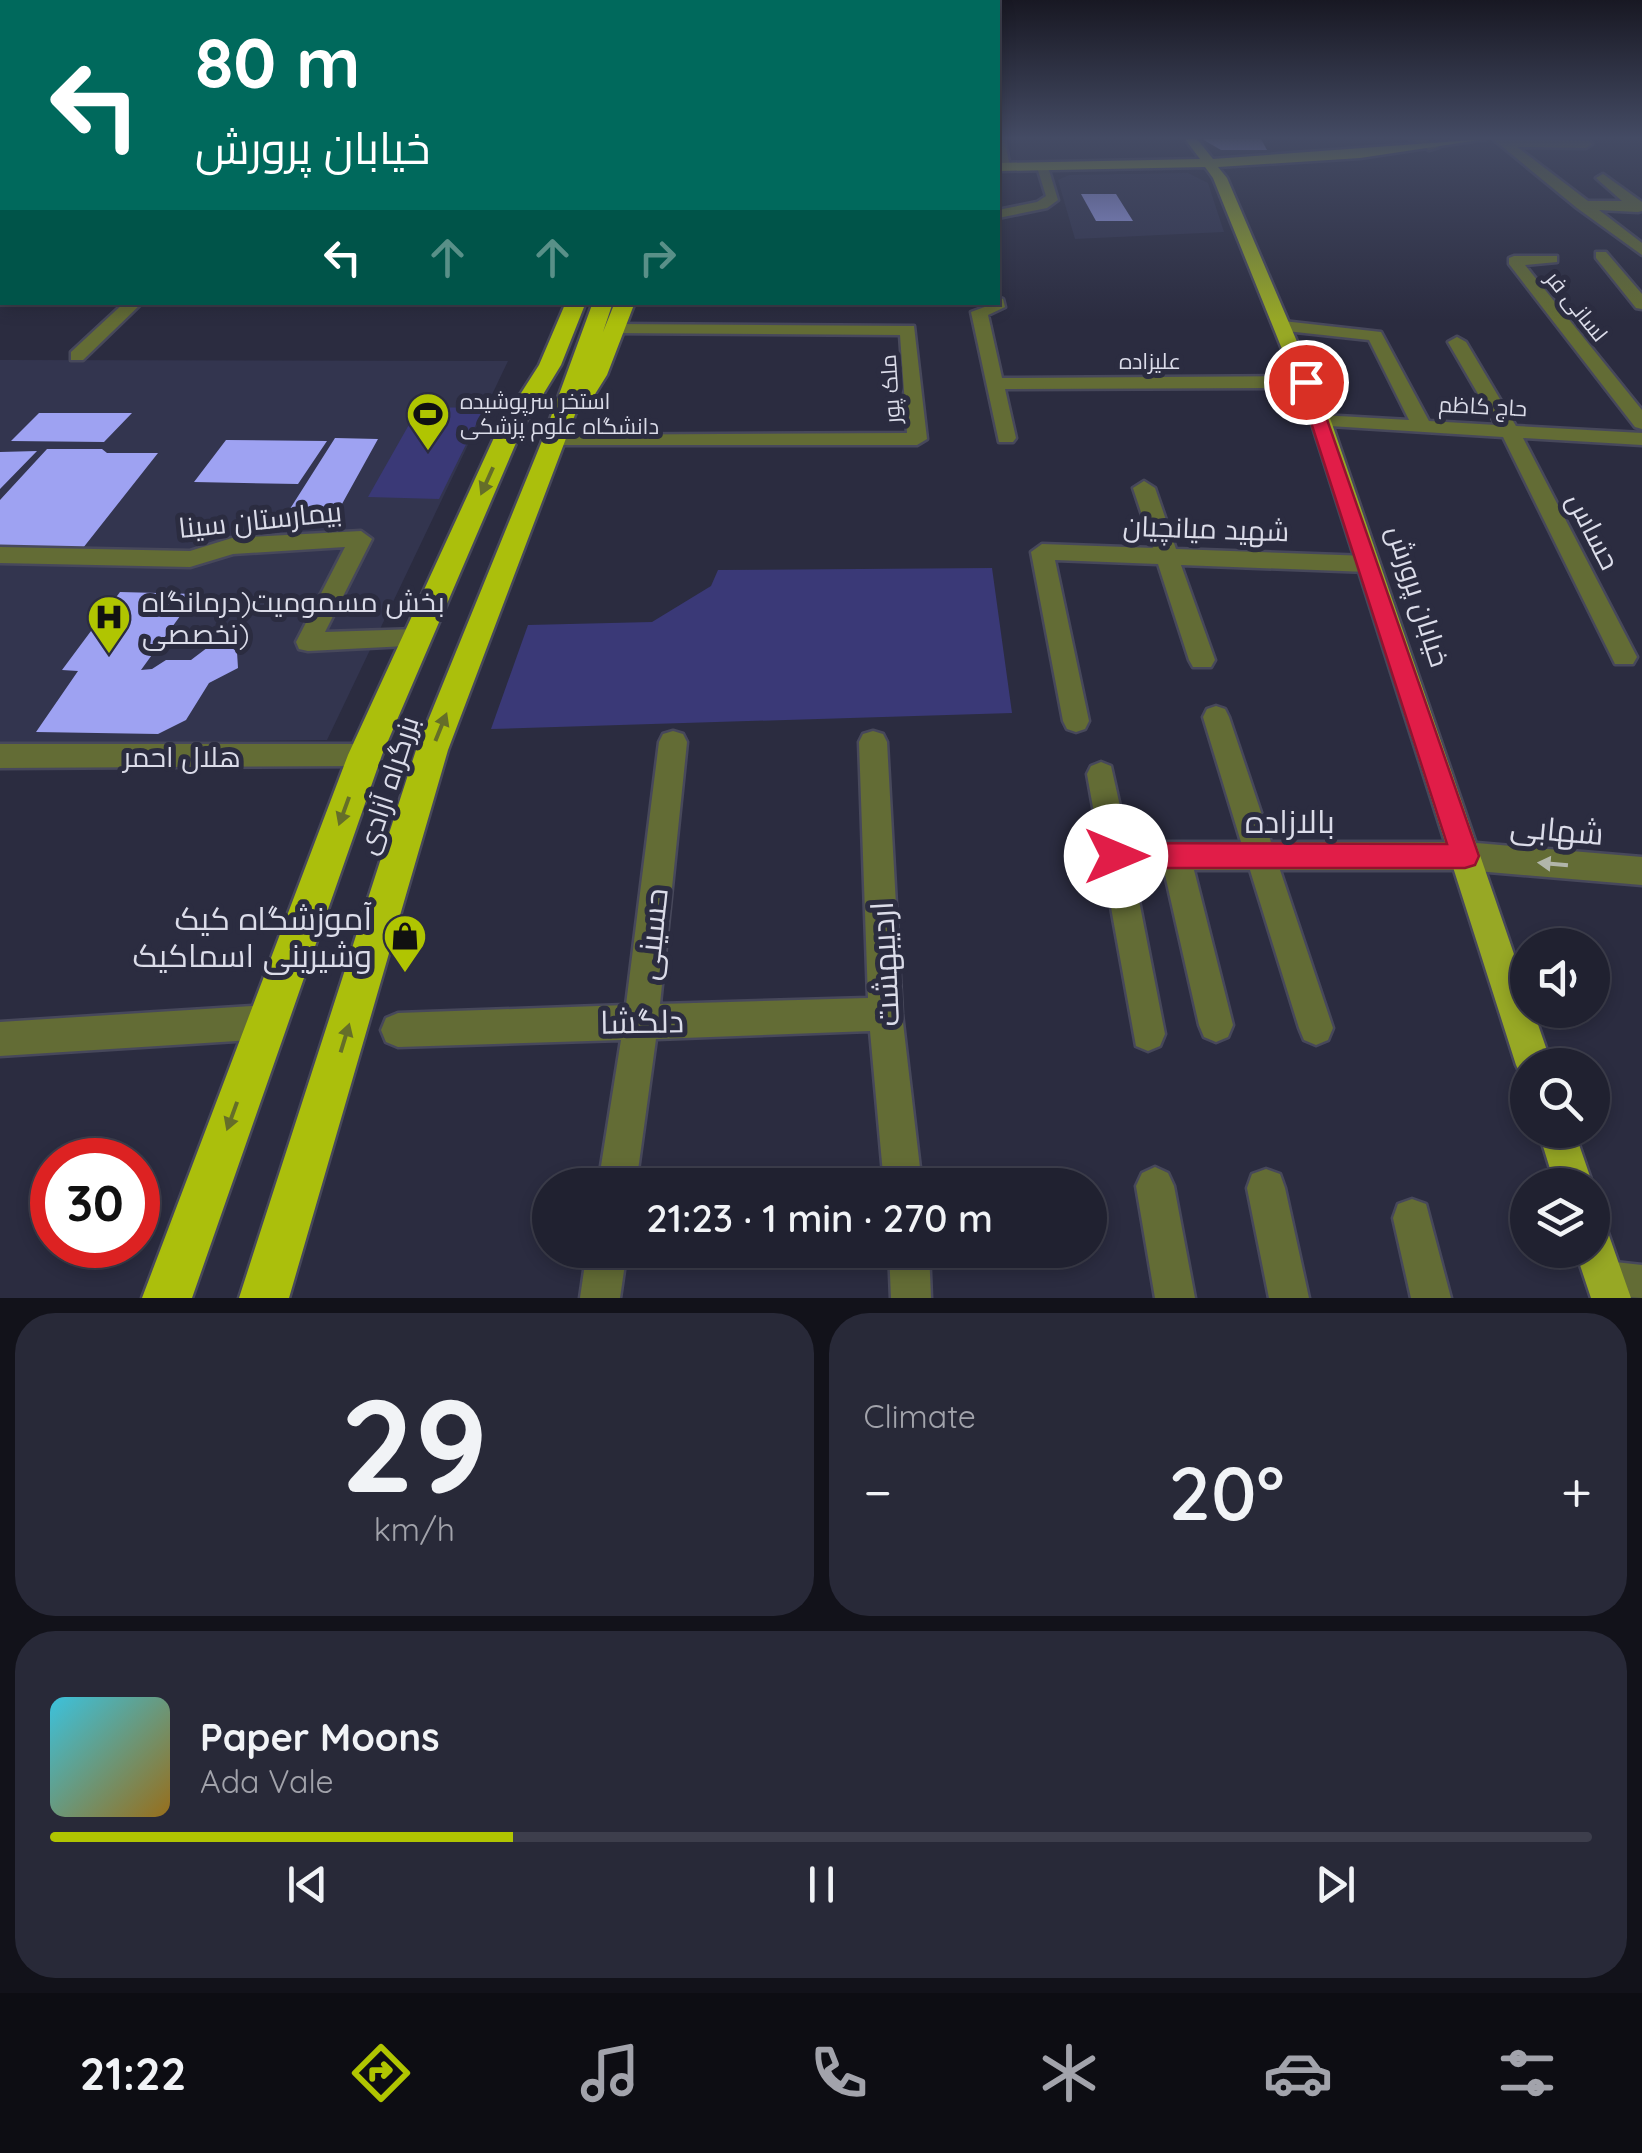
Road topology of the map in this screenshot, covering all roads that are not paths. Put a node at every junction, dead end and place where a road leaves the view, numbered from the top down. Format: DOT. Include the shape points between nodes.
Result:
graph roads {
  1 [pos="1049,200"];
  2 [pos="1229,200"];
  3 [pos="1575,200"];
  4 [pos="1582,205"];
  5 [pos="1640,208"];
  6 [pos="1000,214"];
  7 [pos="1642,250"];
  8 [pos="1601,255"];
  9 [pos="1552,260"];
  10 [pos="1642,304"];
  11 [pos="132,305"];
  12 [pos="559,305"];
  13 [pos="575,305"];
  14 [pos="998,305"];
  15 [pos="609,316"];
  16 [pos="1283,326"];
  17 [pos="1457,342"];
  18 [pos="77,356"];
  19 [pos="1306,382"];
  20 [pos="995,384"];
  21 [pos="1322,421"];
  22 [pos="1642,423"];
  23 [pos="1422,427"];
  24 [pos="510,429"];
  25 [pos="1510,432"];
  26 [pos="1006,438"];
  27 [pos="1642,439"];
  28 [pos="554,441"];
  29 [pos="1144,488"];
  30 [pos="0,555"];
  31 [pos="1168,557"];
  32 [pos="1368,564"];
  33 [pos="417,638"];
  34 [pos="1624,657"];
  35 [pos="1202,660"];
  36 [pos="1216,717"];
  37 [pos="1076,720"];
  38 [pos="672,742"];
  39 [pos="872,742"];
  40 [pos="365,755"];
  41 [pos="0,756"];
  42 [pos="1101,774"];
  43 [pos="1116,856"];
  44 [pos="1176,856"];
  45 [pos="1262,856"];
  46 [pos="1465,856"];
  47 [pos="1642,871"];
  48 [pos="885,1014"];
  49 [pos="641,1021"];
  50 [pos="266,1022"];
  51 [pos="1216,1024"];
  52 [pos="1316,1028"];
  53 [pos="398,1030"];
  54 [pos="1148,1034"];
  55 [pos="0,1039"];
  56 [pos="1528,1048"];
  57 [pos="619,1168"];
  58 [pos="901,1168"];
  59 [pos="1155,1186"];
  60 [pos="1266,1188"];
  61 [pos="1412,1218"];
  62 [pos="604,1268"];
  63 [pos="910,1268"];
  64 [pos="167,1298"];
  65 [pos="264,1298"];
  66 [pos="600,1298"];
  67 [pos="911,1298"];
  68 [pos="1175,1298"];
  69 [pos="1290,1298"];
  70 [pos="1431,1298"];
  1 -- 6 [label="street"];
  2 -- 16 [label="main road, خیابان پرورش"];
  3 -- 4 [label="street"];
  4 -- 5 [label="street"];
  4 -- 7 [label="street"];
  8 -- 10 [label="street"];
  9 -- 22 [label="street, لسانی فر" via="1515,264"];
  11 -- 18 [label="street"];
  12 -- 24 [label="highway, بزرگراه آزادی"];
  13 -- 24 [label="highway, بزرگراه آزادی" via="550,365"];
  14 -- 20 [label="street" via="978,312"];
  15 -- 28 [label="highway, بزرگراه آزادی"];
  15 -- 28 [label="street, ملک پور" via="908,330 916,439"];
  16 -- 19 [label="main road, خیابان پرورش"];
  16 -- 23 [label="street" via="1375,336"];
  17 -- 25 [label="street, حساس"];
  19 -- 20 [label="street, علیزاده"];
  19 -- 21 [label="main road, خیابان پرورش"];
  20 -- 26 [label="street"];
  21 -- 23 [label="street, حاج کاظم"];
  21 -- 32 [label="main road, خیابان پرورش"];
  23 -- 25 [label="street, حاج کاظم"];
  24 -- 33 [label="highway, بزرگراه آزادی, one-way"];
  25 -- 27 [label="street, حاج کاظم"];
  25 -- 34 [label="street, حساس"];
  65 -- 28 [label="highway, بزرگراه آزادی, one-way" via="432,750"];
  29 -- 31 [label="street"];
  30 -- 33 [label="street, بیمارستان سینا" via="190,559 232,546 362,539 308,642"];
  31 -- 32 [label="street, شهید میانچیان"];
  31 -- 35 [label="street"];
  31 -- 37 [label="street, شهید میانچیان" via="1042,552"];
  32 -- 46 [label="main road, خیابان پرورش"];
  33 -- 40 [label="highway, بزرگراه آزادی"];
  36 -- 45 [label="street"];
  38 -- 49 [label="street, حسینی"];
  39 -- 48 [label="street, اردیبهشت"];
  40 -- 41 [label="street, هلال احمر"];
  40 -- 50 [label="highway, بزرگراه آزادی, one-way"];
  42 -- 43 [label="street"];
  43 -- 44 [label="street, بالازاده"];
  43 -- 54 [label="street"];
  44 -- 45 [label="street, بالازاده"];
  44 -- 51 [label="street"];
  45 -- 46 [label="street, بالازاده"];
  45 -- 52 [label="street"];
  47 -- 46 [label="street, شهابی, one-way"];
  46 -- 56 [label="main road, خیابان پرورش"];
  48 -- 49 [label="street, دلگشا"];
  48 -- 58 [label="street, اردیبهشت"];
  49 -- 53 [label="street, دلگشا"];
  49 -- 57 [label="street, حسینی"];
  50 -- 55 [label="street"];
  50 -- 64 [label="highway, بزرگراه آزادی, one-way"];
  59 -- 68 [label="street"];
  60 -- 69 [label="street"];
  61 -- 70 [label="street"];
  62 -- 66 [label="street"];
  63 -- 67 [label="street"];
}
